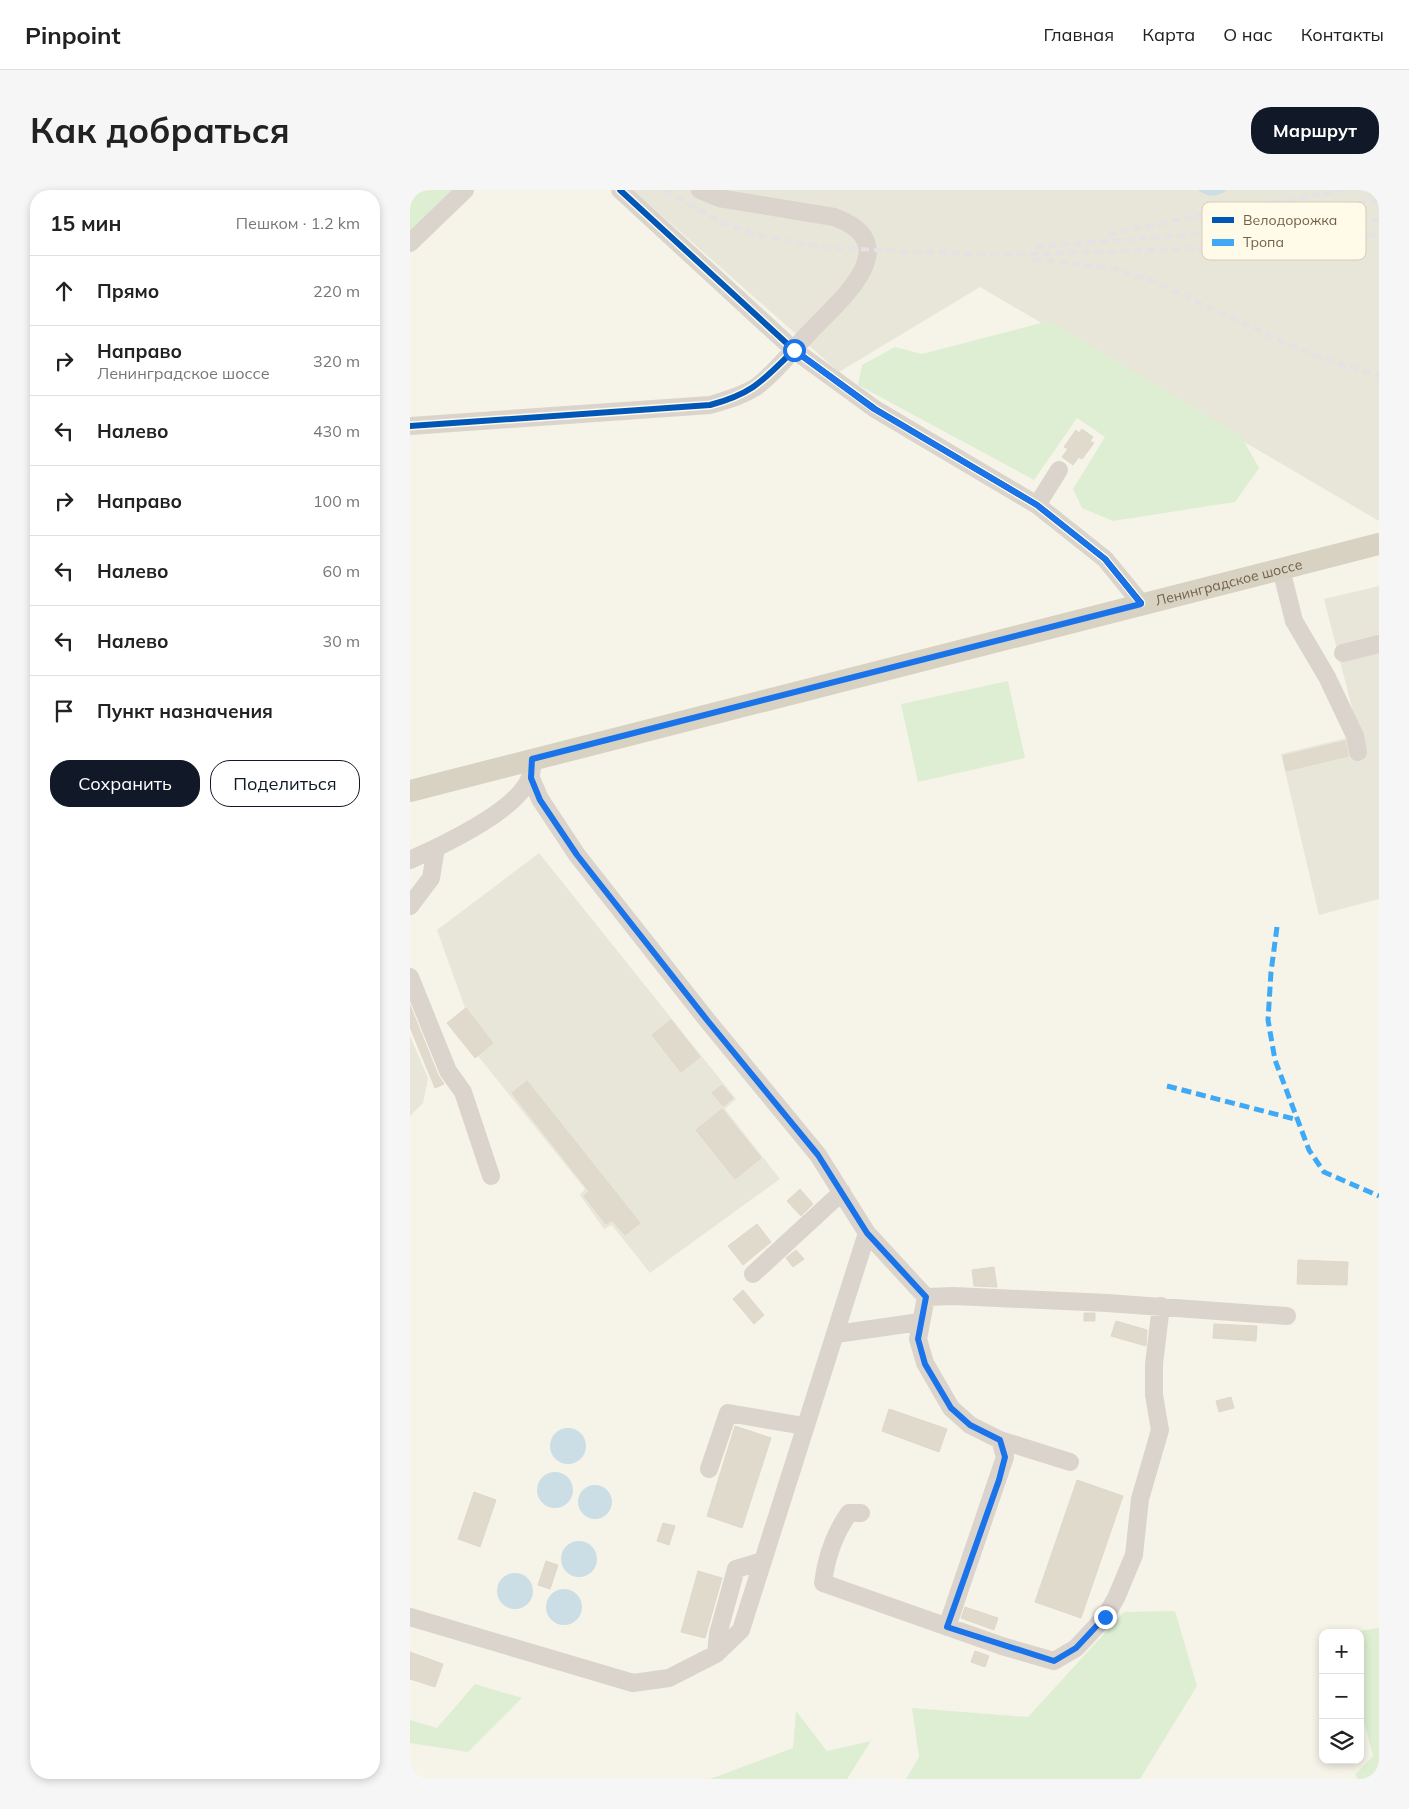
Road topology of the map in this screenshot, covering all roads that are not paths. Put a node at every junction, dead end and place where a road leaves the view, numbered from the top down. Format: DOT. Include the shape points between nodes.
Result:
graph roads {
  1 [pos="465,190"];
  2 [pos="620,190"];
  3 [pos="700,190"];
  4 [pos="410,243"];
  5 [pos="794,350"];
  6 [pos="410,426"];
  7 [pos="1059,470"];
  8 [pos="1037,505"];
  9 [pos="1379,544"];
  10 [pos="1281,569"];
  11 [pos="1141,604"];
  12 [pos="1379,644"];
  13 [pos="1343,653"];
  14 [pos="1358,752"];
  15 [pos="532,768"];
  16 [pos="410,791"];
  17 [pos="436,848"];
  18 [pos="410,860"];
  19 [pos="410,906"];
  20 [pos="410,977"];
  21 [pos="491,1176"];
  22 [pos="842,1192"];
  23 [pos="867,1233"];
  24 [pos="753,1274"];
  25 [pos="926,1297"];
  26 [pos="1161,1306"];
  27 [pos="1287,1316"];
  28 [pos="920,1322"];
  29 [pos="836,1334"];
  30 [pos="804,1426"];
  31 [pos="1000,1440"];
  32 [pos="1070,1462"];
  33 [pos="710,1469"];
  34 [pos="861,1513"];
  35 [pos="410,1617"];
  36 [pos="947,1627"];
  1 -- 4 [label="street"];
  2 -- 5 [label="street"];
  3 -- 5 [label="street" via="719,198 834,217 849,223 862,236 868,260 861,277"];
  5 -- 6 [label="street" via="757,386 735,398 710,404"];
  5 -- 8 [label="street" via="874,409"];
  7 -- 8 [label="street"];
  8 -- 11 [label="street" via="1105,559"];
  9 -- 10 [label="main road, Ленинградское шоссе"];
  10 -- 11 [label="main road, Ленинградское шоссе"];
  10 -- 14 [label="street" via="1294,621 1328,677 1355,736"];
  11 -- 15 [label="main road, Ленинградское шоссе"];
  12 -- 13 [label="street"];
  15 -- 16 [label="main road, Ленинградское шоссе"];
  15 -- 17 [label="street" via="515,798 482,824"];
  15 -- 22 [label="street" via="540,800 577,855 785,1113"];
  17 -- 18 [label="street"];
  17 -- 19 [label="street" via="431,878"];
  20 -- 21 [label="street" via="448,1071 463,1092"];
  22 -- 23 [label="street"];
  22 -- 24 [label="street"];
  23 -- 25 [label="street"];
  23 -- 29 [label="street"];
  25 -- 26 [label="street"];
  25 -- 28 [label="street"];
  26 -- 27 [label="street"];
  26 -- 36 [label="street" via="1154,1364 1154,1395 1160,1430 1140,1499 1134,1555 1105,1617 1076,1648 1054,1661"];
  28 -- 29 [label="street"];
  28 -- 31 [label="street" via="918,1339 925,1364 951,1408 970,1425"];
  29 -- 30 [label="street"];
  30 -- 33 [label="street" via="728,1413"];
  30 -- 35 [label="street" via="741,1630 716,1654 669,1678 633,1683"];
  31 -- 32 [label="street"];
  31 -- 36 [label="street" via="1005,1457 999,1480"];
  34 -- 36 [label="street" via="849,1513 840,1526 823,1584"];
}
